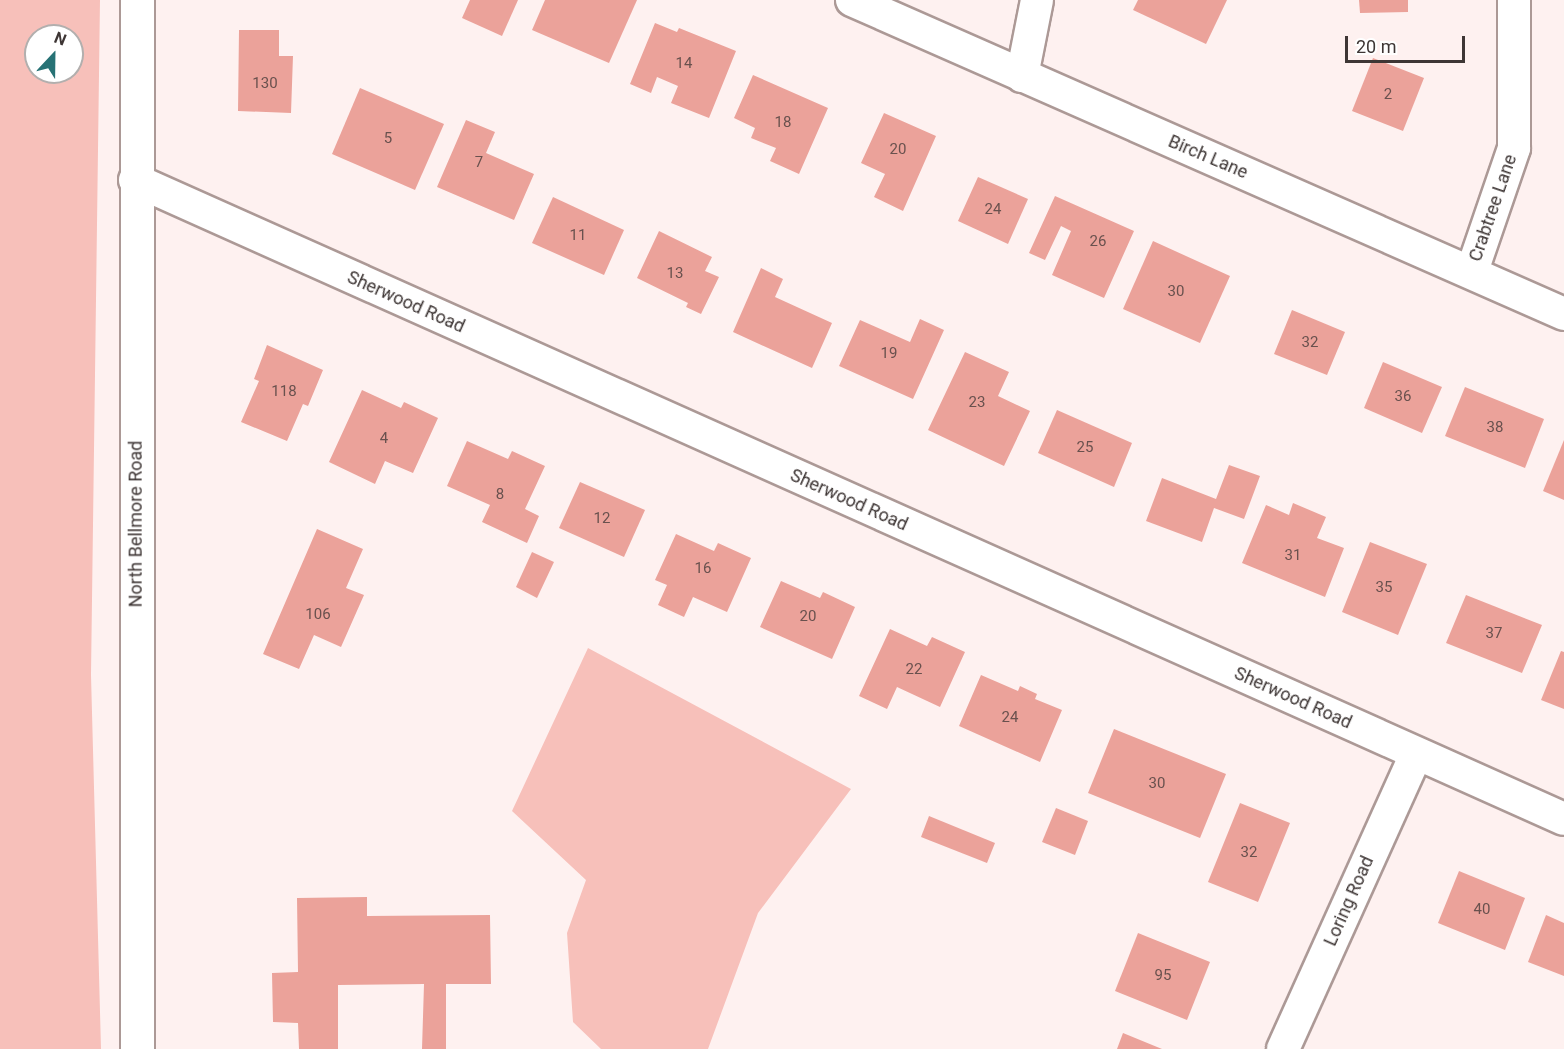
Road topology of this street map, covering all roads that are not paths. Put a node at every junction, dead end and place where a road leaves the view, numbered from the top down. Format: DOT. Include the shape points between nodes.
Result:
graph roads {
  1 [pos="136,0"];
  2 [pos="852,0"];
  3 [pos="1037,0"];
  4 [pos="1514,0"];
  5 [pos="1022,76"];
  6 [pos="135,180"];
  7 [pos="1472,272"];
  8 [pos="1564,314"];
  9 [pos="1416,754"];
  10 [pos="1564,819"];
  11 [pos="137,1049"];
  12 [pos="1283,1049"];
  1 -- 6 [label="street, North Bellmore Road"];
  2 -- 5 [label="street, Birch Lane"];
  3 -- 5 [label="street"];
  4 -- 7 [label="street, Crabtree Lane" via="1514,148"];
  5 -- 7 [label="street, Birch Lane"];
  6 -- 9 [label="street, Sherwood Road"];
  6 -- 11 [label="street, North Bellmore Road"];
  7 -- 8 [label="street, Birch Lane"];
  9 -- 10 [label="street, Sherwood Road"];
  9 -- 12 [label="street, Loring Road"];
}
